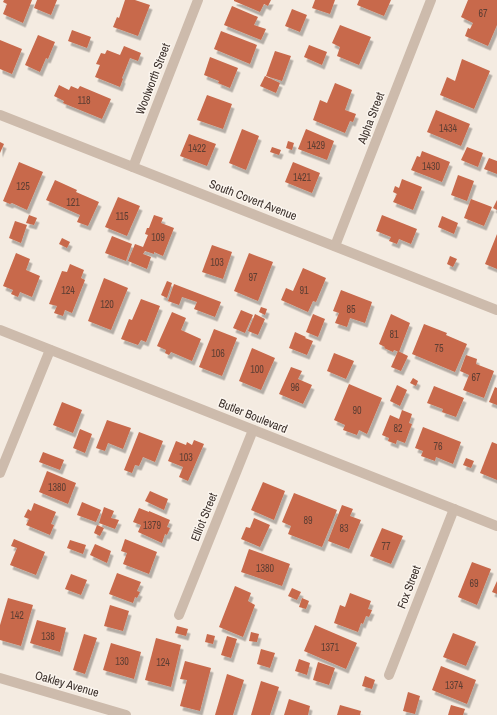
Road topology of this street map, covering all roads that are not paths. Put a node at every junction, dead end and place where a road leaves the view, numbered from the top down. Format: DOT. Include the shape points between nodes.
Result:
graph roads {
  1 [pos="198,0"];
  2 [pos="431,0"];
  3 [pos="0,115"];
  4 [pos="133,167"];
  5 [pos="335,246"];
  6 [pos="497,310"];
  7 [pos="0,330"];
  8 [pos="50,350"];
  9 [pos="253,430"];
  10 [pos="0,473"];
  11 [pos="454,509"];
  12 [pos="497,526"];
  13 [pos="179,615"];
  14 [pos="389,675"];
  15 [pos="0,678"];
  16 [pos="91,710"];
  17 [pos="126,715"];
  1 -- 4 [label="street, Woolworth Street"];
  2 -- 5 [label="street, Alpha Street"];
  3 -- 4 [label="street, South Covert Avenue"];
  4 -- 5 [label="street, South Covert Avenue"];
  5 -- 6 [label="street, South Covert Avenue"];
  7 -- 8 [label="street, Butler Boulevard"];
  8 -- 9 [label="street, Butler Boulevard"];
  8 -- 10 [label="street"];
  9 -- 11 [label="street, Butler Boulevard"];
  9 -- 13 [label="street, Elliot Street"];
  11 -- 12 [label="street, Butler Boulevard"];
  11 -- 14 [label="street, Fox Street"];
  15 -- 16 [label="street, Oakley Avenue"];
  16 -- 17 [label="street, Oakley Avenue"];
}
